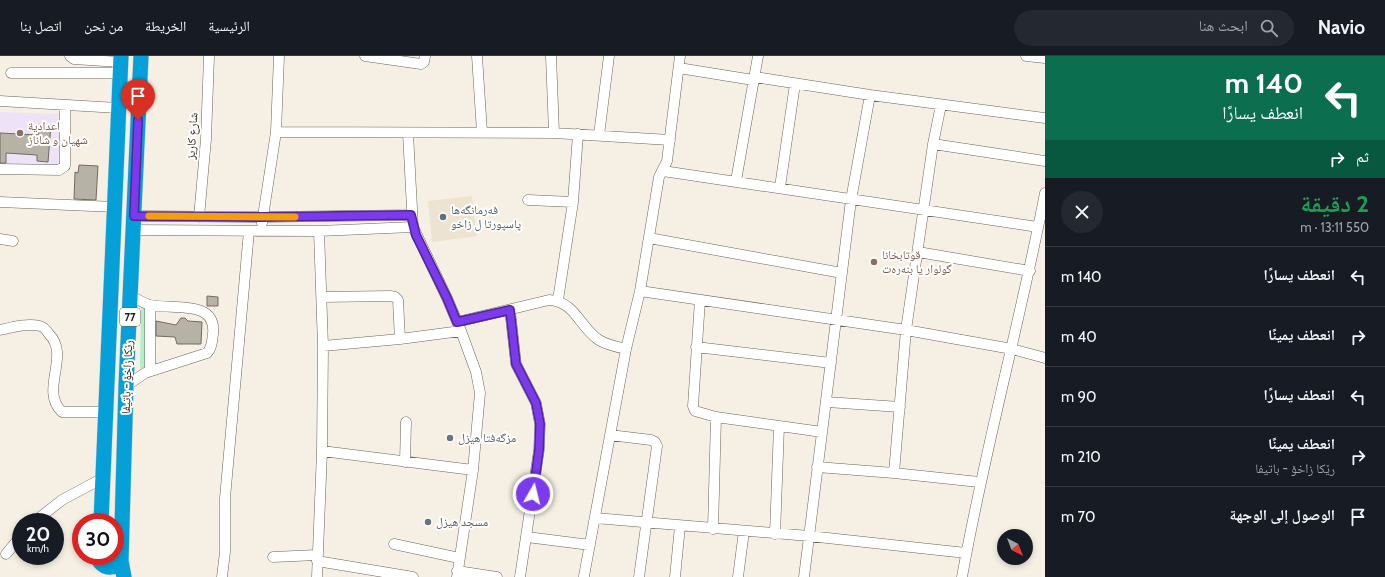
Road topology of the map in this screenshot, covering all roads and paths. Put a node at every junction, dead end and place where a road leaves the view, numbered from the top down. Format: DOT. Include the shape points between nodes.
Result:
graph roads {
  1 [pos="70,56"];
  2 [pos="141,56"];
  3 [pos="209,56"];
  4 [pos="279,56"];
  5 [pos="365,56"];
  6 [pos="425,56"];
  7 [pos="478,56"];
  8 [pos="551,56"];
  9 [pos="609,56"];
  10 [pos="680,56"];
  11 [pos="758,56"];
  12 [pos="1026,56"];
  13 [pos="104,58"];
  14 [pos="1045,58"];
  15 [pos="120,64"];
  16 [pos="679,68"];
  17 [pos="11,73"];
  18 [pos="754,79"];
  19 [pos="795,84"];
  20 [pos="870,95"];
  21 [pos="0,102"];
  22 [pos="66,105"];
  23 [pos="941,105"];
  24 [pos="118,108"];
  25 [pos="1045,118"];
  26 [pos="276,132"];
  27 [pos="482,132"];
  28 [pos="408,133"];
  29 [pos="554,133"];
  30 [pos="578,134"];
  31 [pos="599,135"];
  32 [pos="670,140"];
  33 [pos="933,144"];
  34 [pos="1045,161"];
  35 [pos="0,169"];
  36 [pos="663,171"];
  37 [pos="736,181"];
  38 [pos="780,188"];
  39 [pos="1045,193"];
  40 [pos="528,200"];
  41 [pos="851,200"];
  42 [pos="0,202"];
  43 [pos="573,202"];
  44 [pos="115,207"];
  45 [pos="923,211"];
  46 [pos="411,215"];
  47 [pos="199,217"];
  48 [pos="262,217"];
  49 [pos="134,223"];
  50 [pos="413,227"];
  51 [pos="1038,227"];
  52 [pos="249,231"];
  53 [pos="261,231"];
  54 [pos="319,231"];
  55 [pos="649,238"];
  56 [pos="0,239"];
  57 [pos="13,241"];
  58 [pos="918,252"];
  59 [pos="1030,272"];
  60 [pos="842,274"];
  61 [pos="640,292"];
  62 [pos="131,296"];
  63 [pos="322,297"];
  64 [pos="558,300"];
  65 [pos="700,300"];
  66 [pos="150,305"];
  67 [pos="510,310"];
  68 [pos="835,321"];
  69 [pos="459,327"];
  70 [pos="0,330"];
  71 [pos="906,330"];
  72 [pos="400,339"];
  73 [pos="323,346"];
  74 [pos="696,347"];
  75 [pos="626,349"];
  76 [pos="1012,349"];
  77 [pos="1045,358"];
  78 [pos="831,364"];
  79 [pos="150,371"];
  80 [pos="126,386"];
  81 [pos="827,402"];
  82 [pos="900,407"];
  83 [pos="106,412"];
  84 [pos="716,417"];
  85 [pos="406,422"];
  86 [pos="779,426"];
  87 [pos="822,432"];
  88 [pos="610,435"];
  89 [pos="322,451"];
  90 [pos="405,462"];
  91 [pos="817,467"];
  92 [pos="474,470"];
  93 [pos="894,472"];
  94 [pos="103,478"];
  95 [pos="979,482"];
  96 [pos="45,513"];
  97 [pos="101,513"];
  98 [pos="122,513"];
  99 [pos="595,518"];
  100 [pos="645,523"];
  101 [pos="680,526"];
  102 [pos="713,529"];
  103 [pos="744,531"];
  104 [pos="775,534"];
  105 [pos="809,536"];
  106 [pos="527,537"];
  107 [pos="394,544"];
  108 [pos="590,545"];
  109 [pos="12,547"];
  110 [pos="966,553"];
  111 [pos="6,554"];
  112 [pos="273,557"];
  113 [pos="317,558"];
  114 [pos="459,558"];
  115 [pos="99,565"];
  116 [pos="103,565"];
  117 [pos="118,565"];
  118 [pos="122,565"];
  119 [pos="457,574"];
  120 [pos="584,576"];
  121 [pos="98,577"];
  122 [pos="124,577"];
  123 [pos="222,577"];
  124 [pos="317,577"];
  125 [pos="413,577"];
  126 [pos="496,577"];
  127 [pos="520,577"];
  128 [pos="639,577"];
  129 [pos="676,577"];
  130 [pos="738,577"];
  131 [pos="804,577"];
  132 [pos="962,577"];
  1 -- 13 [label="street"];
  2 -- 49 [label="highway, رێکا زاخۆ - باتیفا / 77"];
  3 -- 47 [label="street, شارع كاريز" via="206,139"];
  4 -- 26 [label="street"];
  5 -- 6 [label="street" via="421,64"];
  7 -- 27 [label="street"];
  8 -- 29 [label="street"];
  9 -- 31 [label="street"];
  10 -- 16 [label="street"];
  11 -- 18 [label="street"];
  12 -- 14 [label="street"];
  13 -- 15 [label="street"];
  15 -- 17 [label="street"];
  15 -- 24 [label="highway, رێکا زاخۆ - باتیفا / 77"];
  16 -- 18 [label="street"];
  16 -- 32 [label="street"];
  18 -- 19 [label="street"];
  18 -- 37 [label="street"];
  19 -- 20 [label="street"];
  19 -- 38 [label="street"];
  20 -- 23 [label="street"];
  20 -- 41 [label="street"];
  21 -- 22 [label="street" via="26,108"];
  22 -- 24 [label="street"];
  22 -- 35 [label="street" via="65,166 59,170"];
  23 -- 25 [label="street"];
  23 -- 33 [label="street"];
  24 -- 44 [label="highway, رێکا زاخۆ - باتیفا / 77"];
  26 -- 28 [label="street"];
  26 -- 48 [label="street"];
  27 -- 28 [label="street"];
  27 -- 29 [label="street"];
  28 -- 46 [label="street"];
  29 -- 30 [label="street"];
  30 -- 31 [label="street"];
  30 -- 43 [label="street"];
  31 -- 32 [label="street"];
  32 -- 36 [label="street"];
  33 -- 34 [label="street"];
  33 -- 45 [label="street"];
  36 -- 37 [label="street"];
  36 -- 55 [label="street" via="659,177"];
  37 -- 38 [label="street"];
  38 -- 41 [label="street"];
  39 -- 51 [label="street"];
  40 -- 43 [label="street"];
  41 -- 45 [label="street"];
  41 -- 60 [label="street"];
  42 -- 44 [label="street"];
  43 -- 64 [label="street"];
  44 -- 83 [label="highway, رێکا زاخۆ - باتیفا / 77"];
  45 -- 51 [label="street"];
  45 -- 58 [label="street"];
  46 -- 48 [label="street"];
  46 -- 50 [label="street"];
  47 -- 48 [label="street"];
  47 -- 49 [label="street"];
  48 -- 53 [label="street"];
  49 -- 52 [label="street"];
  49 -- 62 [label="highway, رێکا زاخۆ - باتیفا / 77"];
  50 -- 54 [label="street"];
  50 -- 69 [label="street"];
  51 -- 59 [label="street"];
  52 -- 53 [label="street"];
  52 -- 123 [label="street" via="225,498 225,552"];
  53 -- 54 [label="street"];
  54 -- 63 [label="street"];
  55 -- 60 [label="street"];
  55 -- 61 [label="street"];
  56 -- 57 [label="street"];
  58 -- 59 [label="street"];
  58 -- 71 [label="street"];
  59 -- 76 [label="street"];
  60 -- 68 [label="street"];
  61 -- 65 [label="street"];
  61 -- 75 [label="street"];
  62 -- 66 [label="street"];
  62 -- 80 [label="highway, رێکا زاخۆ - باتیفا / 77"];
  63 -- 72 [label="street" via="393,296 398,300"];
  63 -- 73 [label="street"];
  64 -- 67 [label="street"];
  64 -- 75 [label="street" via="575,313 598,340"];
  65 -- 68 [label="street"];
  65 -- 74 [label="street"];
  66 -- 79 [label="street"];
  66 -- 79 [label="street" via="201,310 211,318 214,329 211,347 207,353"];
  67 -- 69 [label="street"];
  67 -- 106 [label="street" via="516,364 536,403 540,424"];
  68 -- 71 [label="street"];
  68 -- 78 [label="street"];
  69 -- 72 [label="street"];
  69 -- 92 [label="street" via="476,372 480,393"];
  70 -- 83 [label="street" via="26,325 42,326 53,338 58,351 52,397 55,406 62,412"];
  71 -- 76 [label="street"];
  71 -- 82 [label="street"];
  72 -- 73 [label="street"];
  73 -- 89 [label="street"];
  74 -- 78 [label="street"];
  74 -- 84 [label="street" via="693,406 698,414"];
  75 -- 88 [label="street"];
  76 -- 77 [label="street"];
  76 -- 95 [label="street"];
  78 -- 81 [label="street"];
  79 -- 80 [label="street"];
  80 -- 98 [label="highway, رێکا زاخۆ - باتیفا / 77"];
  81 -- 82 [label="street"];
  81 -- 87 [label="street"];
  82 -- 93 [label="street"];
  83 -- 94 [label="highway, رێکا زاخۆ - باتیفا / 77"];
  84 -- 86 [label="street"];
  84 -- 102 [label="street"];
  85 -- 90 [label="street"];
  86 -- 87 [label="street"];
  86 -- 104 [label="street"];
  87 -- 91 [label="street"];
  88 -- 99 [label="street"];
  88 -- 100 [label="street" via="651,440 656,444"];
  89 -- 90 [label="street"];
  89 -- 113 [label="street"];
  90 -- 92 [label="street"];
  91 -- 93 [label="street"];
  91 -- 105 [label="street"];
  92 -- 114 [label="street"];
  93 -- 95 [label="street"];
  94 -- 96 [label="street" via="62,500"];
  94 -- 97 [label="highway, رێکا زاخۆ - باتیفا / 77"];
  95 -- 110 [label="street"];
  99 -- 100 [label="street"];
  99 -- 108 [label="street"];
  100 -- 101 [label="street"];
  100 -- 128 [label="street"];
  101 -- 102 [label="street"];
  101 -- 129 [label="street"];
  102 -- 103 [label="street"];
  103 -- 104 [label="street"];
  103 -- 130 [label="street"];
  104 -- 105 [label="street"];
  105 -- 110 [label="street"];
  105 -- 131 [label="street"];
  106 -- 108 [label="street"];
  106 -- 127 [label="street"];
  107 -- 114 [label="street"];
  108 -- 120 [label="street"];
  109 -- 111 [label="street"];
  110 -- 132 [label="street"];
  112 -- 113 [label="street"];
  113 -- 124 [label="street"];
  113 -- 125 [label="street"];
  114 -- 119 [label="street"];
  115 -- 121 [label="highway"];
  116 -- 117 [label="highway" via="111,568"];
  118 -- 122 [label="highway, رێکا زاخۆ - باتیفا / 77"];
  119 -- 126 [label="street"];
}
